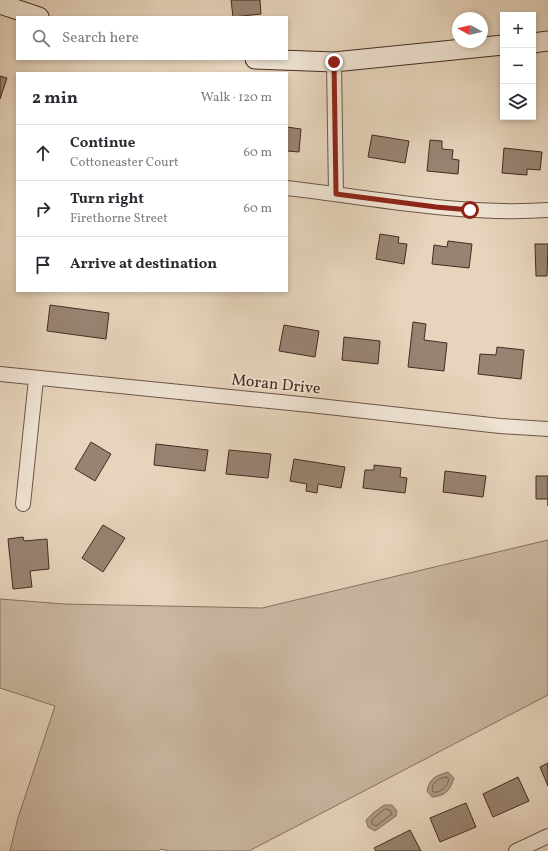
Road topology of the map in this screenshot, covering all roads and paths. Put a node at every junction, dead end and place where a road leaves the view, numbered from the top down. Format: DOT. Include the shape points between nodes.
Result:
graph roads {
  1 [pos="0,4"];
  2 [pos="36,16"];
  3 [pos="548,41"];
  4 [pos="536,43"];
  5 [pos="500,45"];
  6 [pos="281,60"];
  7 [pos="334,62"];
  8 [pos="288,188"];
  9 [pos="336,194"];
  10 [pos="548,210"];
  11 [pos="0,374"];
  12 [pos="36,379"];
  13 [pos="548,429"];
  14 [pos="22,504"];
  15 [pos="548,836"];
  16 [pos="516,851"];
  1 -- 2 [label="street"];
  3 -- 4 [label="street"];
  5 -- 7 [label="street"];
  6 -- 7 [label="street"];
  7 -- 9 [label="street"];
  8 -- 9 [label="street"];
  9 -- 10 [label="street" via="464,210"];
  11 -- 12 [label="street, Moran Drive"];
  12 -- 13 [label="street, Moran Drive"];
  12 -- 14 [label="street"];
  15 -- 16 [label="street"];
}
